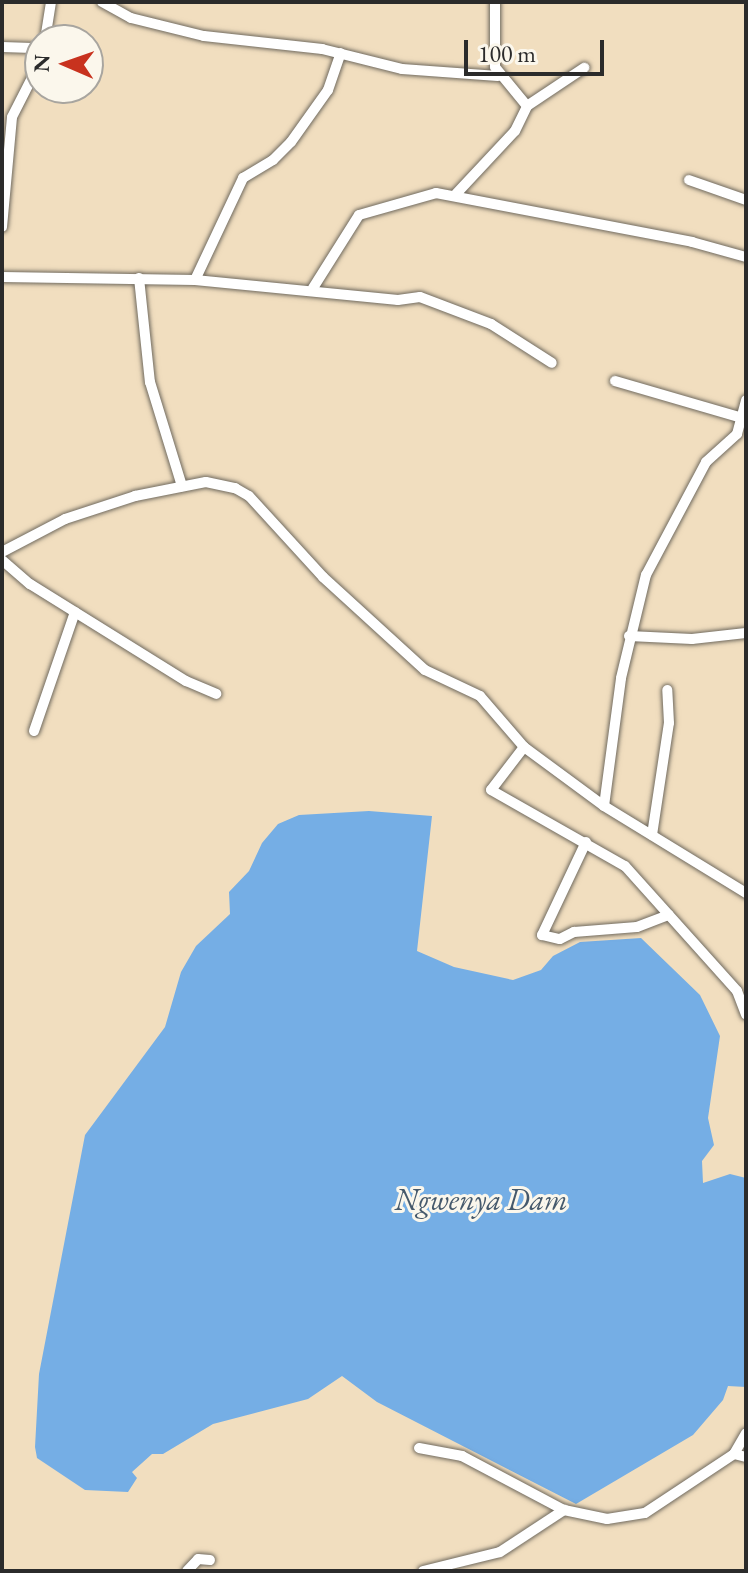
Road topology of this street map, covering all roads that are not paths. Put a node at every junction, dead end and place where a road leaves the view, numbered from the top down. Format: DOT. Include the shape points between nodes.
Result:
graph roads {
  1 [pos="51,2"];
  2 [pos="102,2"];
  3 [pos="495,2"];
  4 [pos="48,24"];
  5 [pos="2,47"];
  6 [pos="24,48"];
  7 [pos="341,53"];
  8 [pos="584,68"];
  9 [pos="498,76"];
  10 [pos="24,93"];
  11 [pos="527,106"];
  12 [pos="689,180"];
  13 [pos="456,194"];
  14 [pos="746,200"];
  15 [pos="2,227"];
  16 [pos="746,257"];
  17 [pos="2,277"];
  18 [pos="139,278"];
  19 [pos="195,280"];
  20 [pos="313,288"];
  21 [pos="552,363"];
  22 [pos="615,381"];
  23 [pos="746,400"];
  24 [pos="744,419"];
  25 [pos="182,486"];
  26 [pos="2,552"];
  27 [pos="2,560"];
  28 [pos="75,612"];
  29 [pos="746,633"];
  30 [pos="629,636"];
  31 [pos="667,690"];
  32 [pos="216,694"];
  33 [pos="34,731"];
  34 [pos="524,747"];
  35 [pos="604,806"];
  36 [pos="652,835"];
  37 [pos="586,842"];
  38 [pos="746,893"];
  39 [pos="669,915"];
  40 [pos="746,1014"];
  41 [pos="746,1433"];
  42 [pos="419,1448"];
  43 [pos="734,1454"];
  44 [pos="746,1457"];
  45 [pos="564,1510"];
  46 [pos="210,1560"];
  47 [pos="187,1571"];
  48 [pos="423,1571"];
  1 -- 4 [label="street"];
  2 -- 7 [label="street" via="131,18 204,36"];
  3 -- 9 [label="street" via="493,58"];
  5 -- 6 [label="street"];
  7 -- 9 [label="street" via="402,69"];
  7 -- 19 [label="street" via="328,90 301,130 273,160 243,178"];
  8 -- 11 [label="street"];
  9 -- 11 [label="street"];
  10 -- 15 [label="street" via="12,117"];
  11 -- 13 [label="street" via="515,131"];
  12 -- 14 [label="street"];
  13 -- 16 [label="street"];
  13 -- 20 [label="street" via="436,193 359,215"];
  17 -- 18 [label="street"];
  18 -- 19 [label="street"];
  18 -- 25 [label="street" via="150,382"];
  19 -- 20 [label="street"];
  20 -- 21 [label="street" via="398,300 420,297 478,317"];
  22 -- 24 [label="street"];
  23 -- 24 [label="street"];
  24 -- 30 [label="street" via="737,434 706,462 656,551"];
  25 -- 26 [label="street" via="65,519"];
  25 -- 34 [label="street" via="222,483 249,496 323,577 425,670 480,696"];
  27 -- 28 [label="street"];
  28 -- 32 [label="street"];
  28 -- 33 [label="street"];
  29 -- 30 [label="street" via="692,639"];
  30 -- 35 [label="street"];
  31 -- 36 [label="street" via="669,723"];
  34 -- 35 [label="street"];
  34 -- 37 [label="street" via="491,790"];
  35 -- 36 [label="street"];
  36 -- 38 [label="street"];
  37 -- 39 [label="street" via="625,866"];
  37 -- 39 [label="street" via="542,935 560,939 574,932 637,927"];
  39 -- 40 [label="street" via="737,991"];
  41 -- 43 [label="street"];
  42 -- 45 [label="street" via="462,1456"];
  43 -- 44 [label="street"];
  43 -- 45 [label="street" via="645,1513 607,1519"];
  45 -- 48 [label="street" via="500,1552"];
  46 -- 47 [label="street" via="198,1559"];
}
